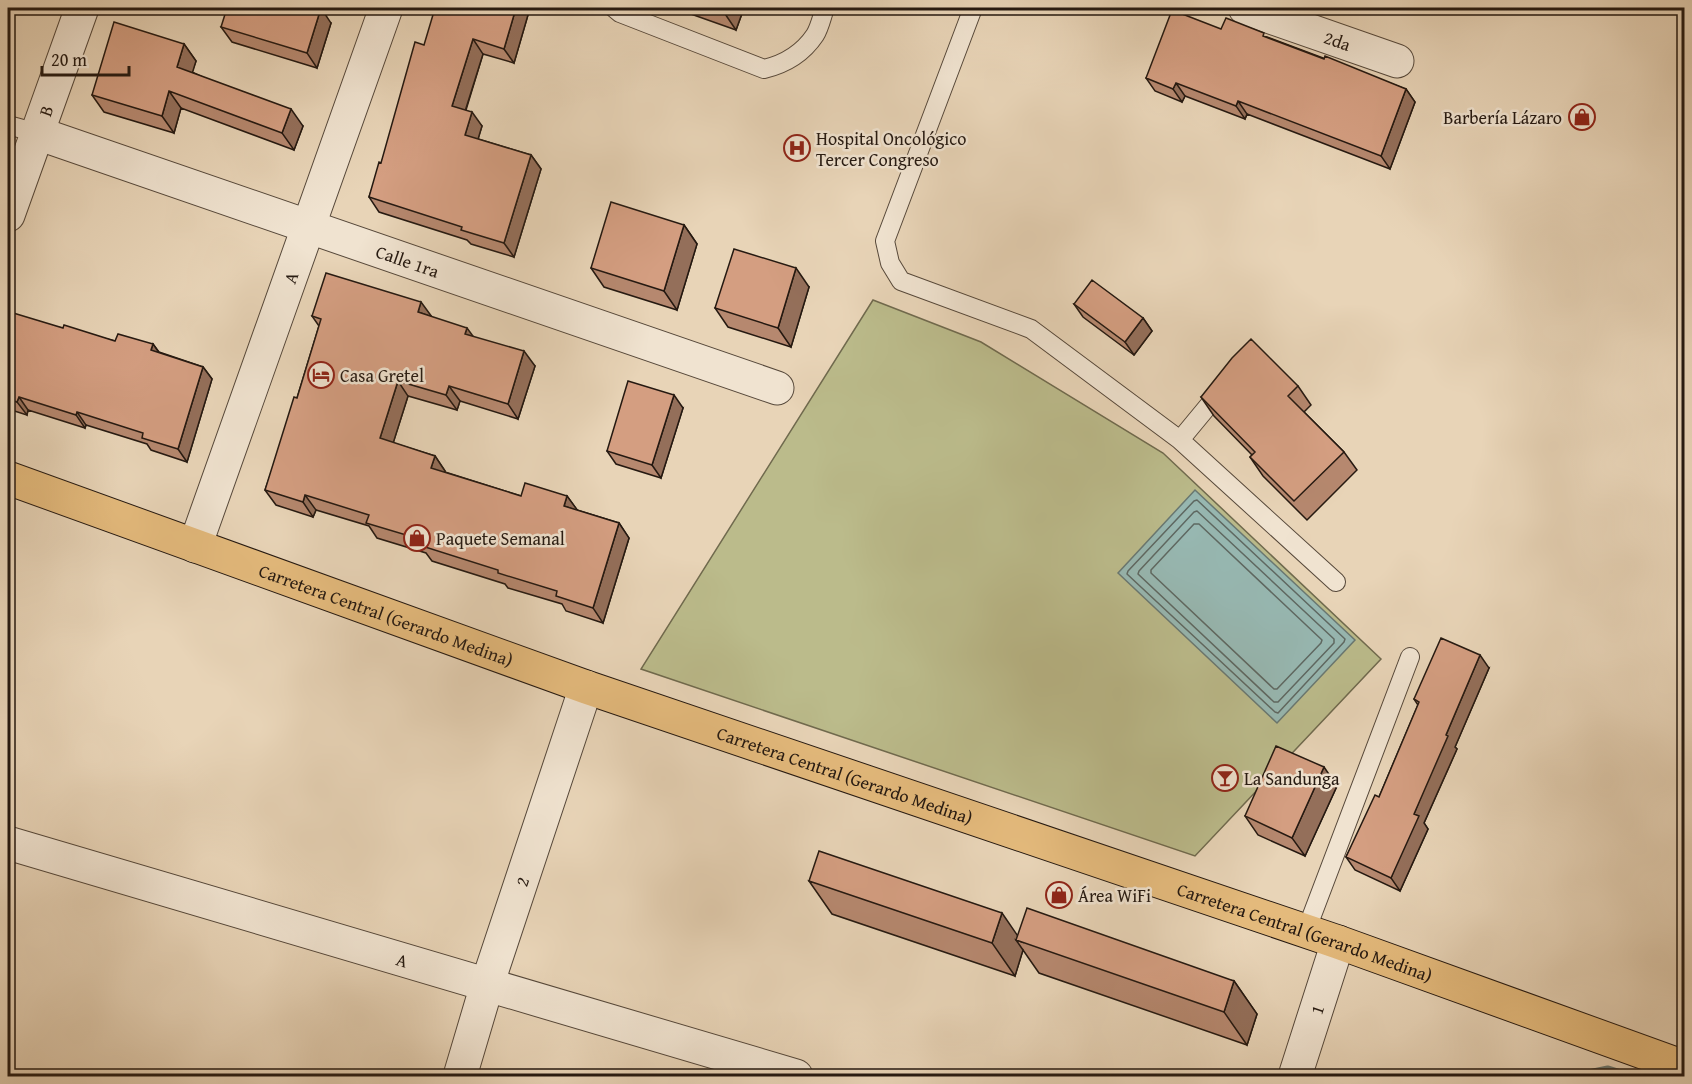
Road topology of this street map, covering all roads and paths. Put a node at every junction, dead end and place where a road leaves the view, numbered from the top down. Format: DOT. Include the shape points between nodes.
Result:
graph roads {
  1 [pos="82,8"];
  2 [pos="386,8"];
  3 [pos="614,8"];
  4 [pos="825,8"];
  5 [pos="973,8"];
  6 [pos="1245,8"];
  7 [pos="1397,60"];
  8 [pos="22,129"];
  9 [pos="8,215"];
  10 [pos="309,228"];
  11 [pos="1234,374"];
  12 [pos="777,388"];
  13 [pos="1180,440"];
  14 [pos="8,478"];
  15 [pos="195,546"];
  16 [pos="1336,582"];
  17 [pos="1410,657"];
  18 [pos="586,687"];
  19 [pos="8,843"];
  20 [pos="1306,931"];
  21 [pos="1338,942"];
  22 [pos="487,985"];
  23 [pos="1684,1067"];
  24 [pos="460,1077"];
  25 [pos="796,1077"];
  26 [pos="1294,1077"];
  1 -- 8 [label="street, B"];
  2 -- 10 [label="street, A"];
  3 -- 4 [label="lane" via="764,69 798,54 816,34"];
  5 -- 13 [label="lane" via="885,241 890,263 901,281 1031,329"];
  6 -- 7 [label="street, 2da"];
  8 -- 9 [label="street, B"];
  8 -- 10 [label="street, Calle 1ra"];
  10 -- 12 [label="street, Calle 1ra"];
  10 -- 15 [label="street, A"];
  11 -- 13 [label="lane"];
  13 -- 16 [label="lane"];
  14 -- 15 [label="main road, Carretera Central (Gerardo Medina)"];
  15 -- 18 [label="main road, Carretera Central (Gerardo Medina)"];
  17 -- 20 [label="lane"];
  18 -- 20 [label="main road, Carretera Central (Gerardo Medina)"];
  18 -- 22 [label="street, 2"];
  19 -- 22 [label="street, A"];
  20 -- 21 [label="main road, Carretera Central (Gerardo Medina)"];
  21 -- 23 [label="main road, Carretera Central (Gerardo Medina)"];
  21 -- 26 [label="street, 1"];
  22 -- 24 [label="street, 2"];
  22 -- 25 [label="street, A"];
}
